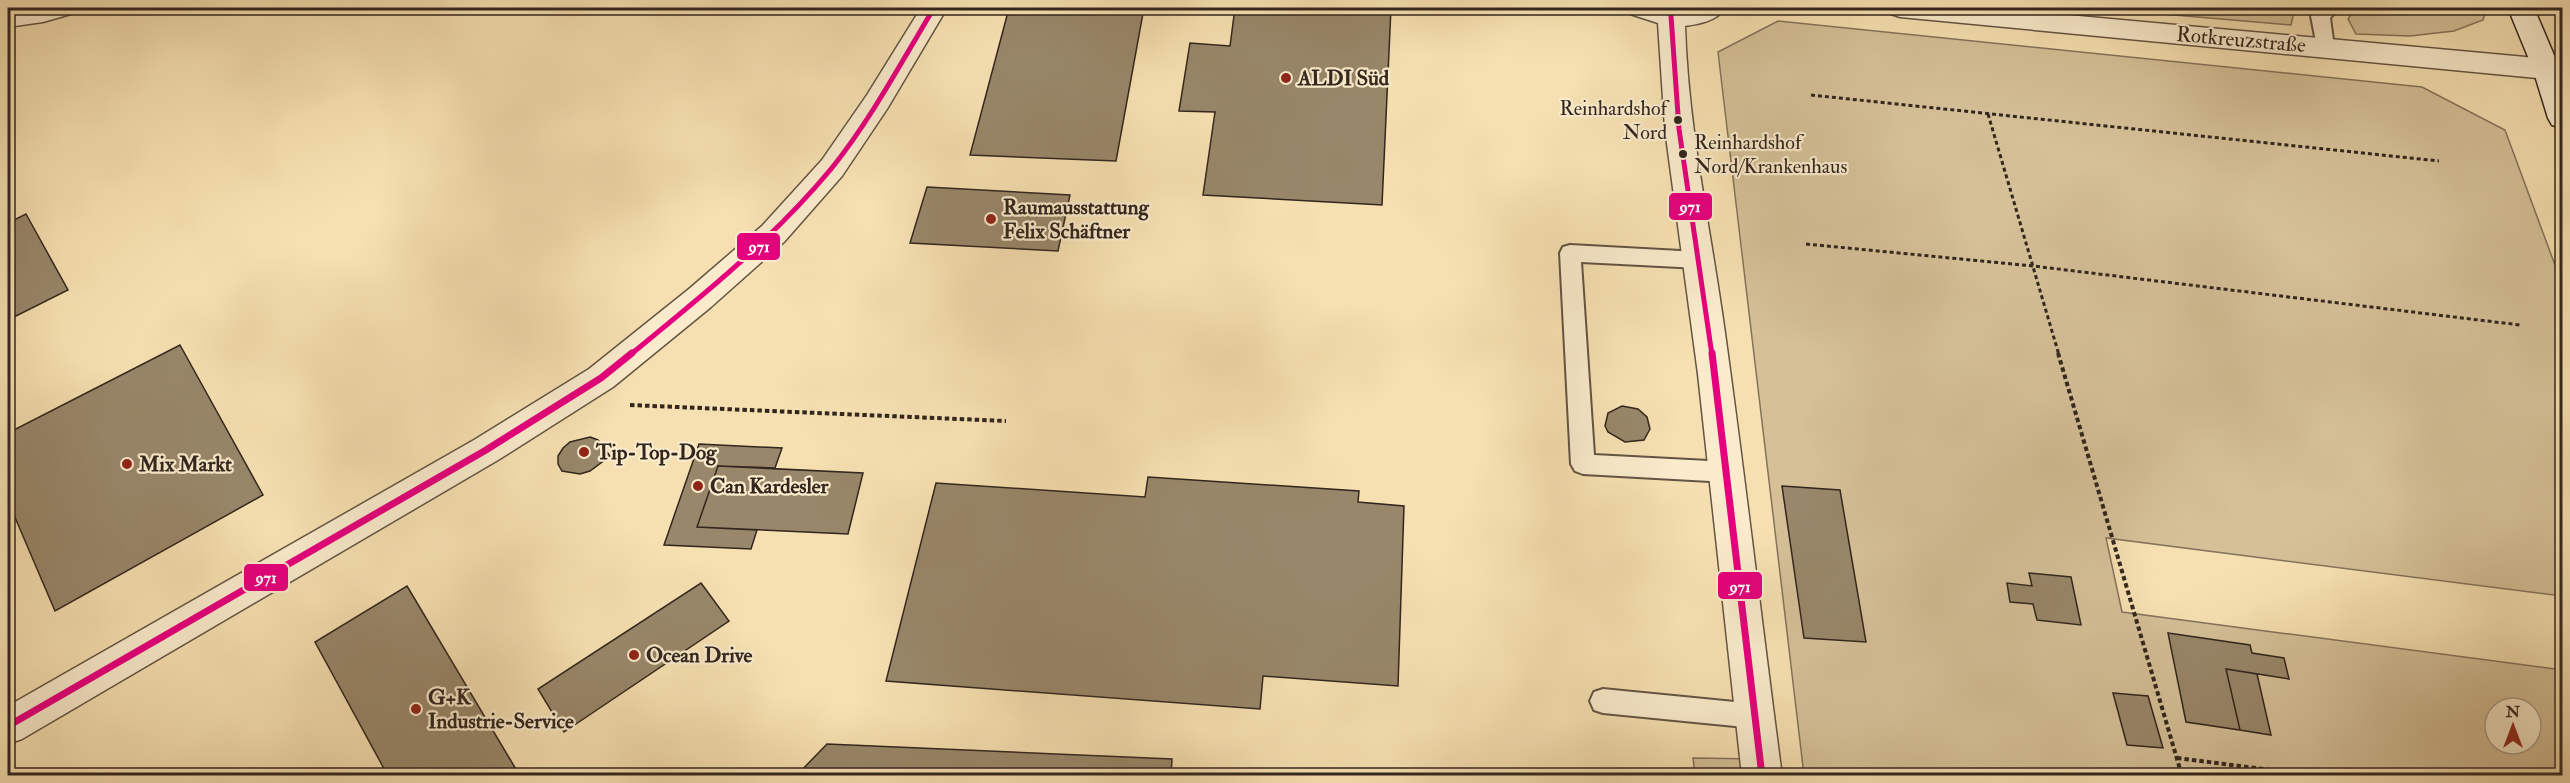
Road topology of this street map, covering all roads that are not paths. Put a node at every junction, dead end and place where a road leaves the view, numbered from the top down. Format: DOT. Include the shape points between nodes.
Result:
graph roads {
  1 [pos="62,8"];
  2 [pos="934,8"];
  3 [pos="1639,8"];
  4 [pos="1712,8"];
  5 [pos="1902,8"];
  6 [pos="2330,8"];
  7 [pos="2522,8"];
  8 [pos="1671,16"];
  9 [pos="8,18"];
  10 [pos="2325,47"];
  11 [pos="2547,69"];
  12 [pos="2562,118"];
  13 [pos="1700,260"];
  14 [pos="1728,472"];
  15 [pos="1603,701"];
  16 [pos="1755,716"];
  17 [pos="8,726"];
  18 [pos="1762,776"];
  1 -- 9 [label="street"];
  2 -- 17 [label="street" via="832,168 773,234 602,378"];
  3 -- 8 [label="street"];
  4 -- 8 [label="street" via="1698,14"];
  5 -- 10 [label="street, Rotkreuzstraße"];
  6 -- 10 [label="lane" via="2320,16"];
  7 -- 11 [label="street"];
  8 -- 13 [label="street" via="1671,61 1679,134"];
  10 -- 11 [label="street, Rotkreuzstraße"];
  11 -- 12 [label="street"];
  13 -- 14 [label="street"];
  13 -- 14 [label="lane" via="1570,253 1583,464"];
  14 -- 16 [label="street"];
  15 -- 16 [label="lane"];
  16 -- 18 [label="street"];
}
